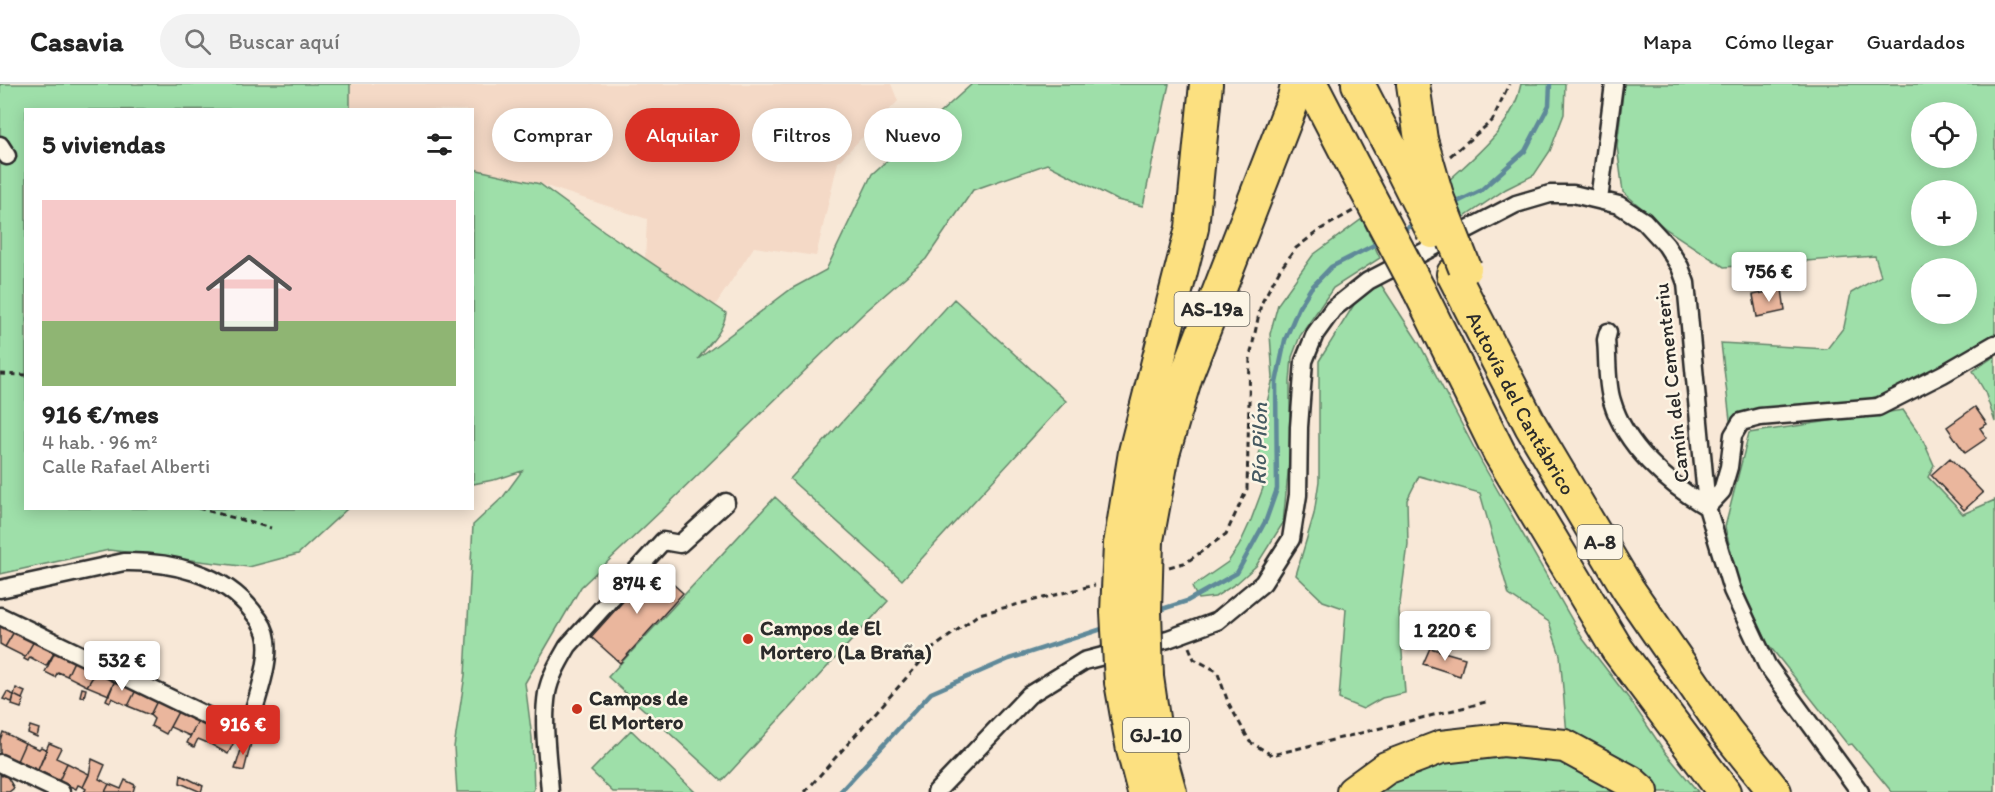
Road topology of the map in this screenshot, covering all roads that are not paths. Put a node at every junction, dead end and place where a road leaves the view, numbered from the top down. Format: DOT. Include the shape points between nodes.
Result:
graph roads {
  1 [pos="1206,84"];
  2 [pos="1358,84"];
  3 [pos="1413,84"];
  4 [pos="1614,84"];
  5 [pos="1308,86"];
  6 [pos="1599,200"];
  7 [pos="1459,271"];
  8 [pos="1608,332"];
  9 [pos="1995,344"];
  10 [pos="726,502"];
  11 [pos="1707,507"];
  12 [pos="1134,542"];
  13 [pos="0,589"];
  14 [pos="0,616"];
  15 [pos="1134,680"];
  16 [pos="0,763"];
  17 [pos="62,792"];
  18 [pos="550,792"];
  19 [pos="936,792"];
  20 [pos="1144,792"];
  21 [pos="1170,792"];
  22 [pos="1353,792"];
  23 [pos="1642,792"];
  24 [pos="1724,792"];
  25 [pos="1775,792"];
  26 [pos="1860,792"];
  1 -- 12 [label="highway, AS-19a" via="1192,228 1135,452"];
  2 -- 7 [label="highway, Autovía del Cantábrico / A-8, bridge"];
  3 -- 7 [label="highway, bridge" via="1421,140"];
  4 -- 6 [label="street"];
  5 -- 12 [label="highway, AS-19a" via="1294,98 1186,376"];
  5 -- 24 [label="highway, Autovía del Cantábrico / A-8, bridge" via="1419,290 1498,452 1611,639"];
  6 -- 11 [label="street, Camín del Cementeriu" via="1619,206 1644,221 1666,245 1686,283"];
  6 -- 19 [label="street, Camín del Cementeriu" via="1550,194 1516,204 1368,281 1333,309 1315,334 1304,361 1298,495 1291,539 1263,583 1217,621 1168,639 1084,661 1029,695"];
  7 -- 25 [label="highway, Autovía del Cantábrico / A-8" via="1532,426 1628,589 1726,731"];
  8 -- 11 [label="street" via="1611,399 1632,441 1682,492"];
  9 -- 11 [label="street" via="1878,407 1741,422 1733,435 1722,491"];
  10 -- 18 [label="street" via="680,544 663,541 568,646 548,691 545,718"];
  11 -- 26 [label="street, Camín del Cementeriu" via="1731,590 1767,665"];
  12 -- 15 [label="highway, bridge" via="1145,610"];
  13 -- 14 [label="street" via="116,562 183,568 216,582 237,596 259,620 267,636 267,656 249,726 238,732"];
  15 -- 20 [label="highway, GJ-10" via="1133,750"];
  15 -- 21 [label="highway, GJ-10"];
  16 -- 17 [label="street"];
  22 -- 23 [label="highway" via="1386,768 1441,747 1503,740 1565,746 1632,782"];
}
